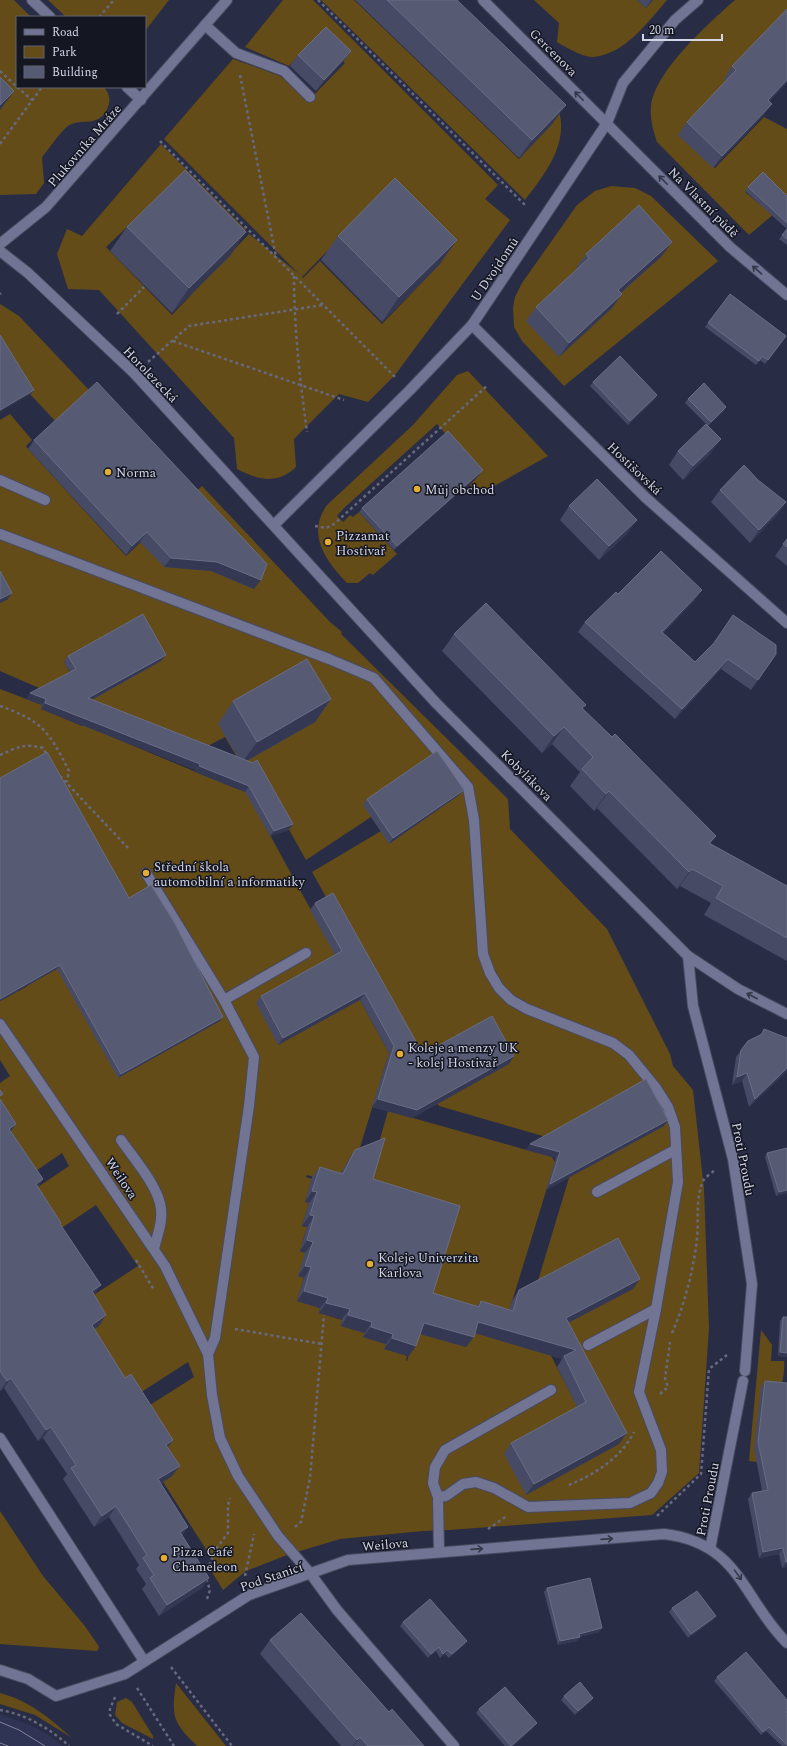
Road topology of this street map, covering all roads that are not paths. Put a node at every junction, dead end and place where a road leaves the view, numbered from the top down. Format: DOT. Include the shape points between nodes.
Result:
graph roads {
  1 [pos="32,0"];
  2 [pos="226,0"];
  3 [pos="483,0"];
  4 [pos="698,0"];
  5 [pos="49,16"];
  6 [pos="205,25"];
  7 [pos="128,88"];
  8 [pos="310,97"];
  9 [pos="141,100"];
  10 [pos="607,123"];
  11 [pos="0,244"];
  12 [pos="0,251"];
  13 [pos="787,295"];
  14 [pos="472,325"];
  15 [pos="0,480"];
  16 [pos="44,500"];
  17 [pos="274,525"];
  18 [pos="0,534"];
  19 [pos="787,623"];
  20 [pos="146,874"];
  21 [pos="306,953"];
  22 [pos="688,956"];
  23 [pos="224,1000"];
  24 [pos="787,1014"];
  25 [pos="0,1024"];
  26 [pos="121,1140"];
  27 [pos="675,1150"];
  28 [pos="597,1192"];
  29 [pos="154,1248"];
  30 [pos="656,1309"];
  31 [pos="588,1345"];
  32 [pos="208,1354"];
  33 [pos="551,1390"];
  34 [pos="0,1438"];
  35 [pos="438,1497"];
  36 [pos="710,1549"];
  37 [pos="439,1552"];
  38 [pos="310,1573"];
  39 [pos="787,1643"];
  40 [pos="144,1661"];
  41 [pos="0,1670"];
  42 [pos="454,1746"];
  1 -- 5 [label="street"];
  2 -- 6 [label="street, Plukovníka Mráze"];
  10 -- 3 [label="street, Gercenova, one-way"];
  4 -- 10 [label="street, U Dvojdomů" via="674,20 623,83"];
  6 -- 8 [label="street" via="236,53 284,72"];
  6 -- 9 [label="street, Plukovníka Mráze"];
  7 -- 9 [label="street"];
  9 -- 11 [label="street, Plukovníka Mráze" via="46,208"];
  13 -- 10 [label="street, Na Vlastní půdě, one-way" via="730,247"];
  10 -- 14 [label="street, U Dvojdomů"];
  12 -- 17 [label="street, Horolezecká" via="28,273 134,373"];
  14 -- 17 [label="street, U Dvojdomů"];
  14 -- 19 [label="street, Hostišovská" via="645,497"];
  15 -- 16 [label="street"];
  17 -- 22 [label="street, Kobylákova" via="436,703"];
  18 -- 27 [label="street" via="374,678 468,787 474,820 483,954 499,988 511,1000 527,1009 613,1043 629,1055 668,1107 675,1127"];
  20 -- 23 [label="street, Weilova"];
  21 -- 23 [label="street"];
  24 -- 22 [label="street, Kobylákova, one-way" via="738,989"];
  22 -- 36 [label="street, Proti Proudu" via="693,1006 732,1156 752,1284 744,1376"];
  23 -- 32 [label="street, Weilova" via="254,1057 215,1338"];
  25 -- 29 [label="street, Weilova"];
  26 -- 29 [label="street" via="159,1198 162,1210 161,1224"];
  27 -- 28 [label="street"];
  27 -- 30 [label="street" via="678,1182"];
  29 -- 32 [label="street, Weilova"];
  30 -- 31 [label="street"];
  30 -- 35 [label="street" via="639,1392 661,1450 662,1472 651,1493 630,1503 528,1506 494,1488 476,1482 463,1484 446,1496"];
  32 -- 38 [label="street, Weilova" via="220,1438 238,1476 282,1540"];
  33 -- 35 [label="street" via="445,1450 435,1467 433,1483"];
  34 -- 40 [label="street"];
  35 -- 37 [label="street"];
  37 -- 36 [label="street, Weilova, one-way" via="664,1534 686,1538"];
  36 -- 39 [label="street, Proti Proudu, one-way" via="727,1562 737,1574 762,1612"];
  37 -- 38 [label="street, Weilova" via="348,1560"];
  38 -- 40 [label="street, Pod Stanicí" via="248,1595"];
  38 -- 42 [label="street, Pod Stanicí" via="337,1610"];
  40 -- 41 [label="street, Pod Stanicí" via="114,1678 56,1696 28,1679"];
}
